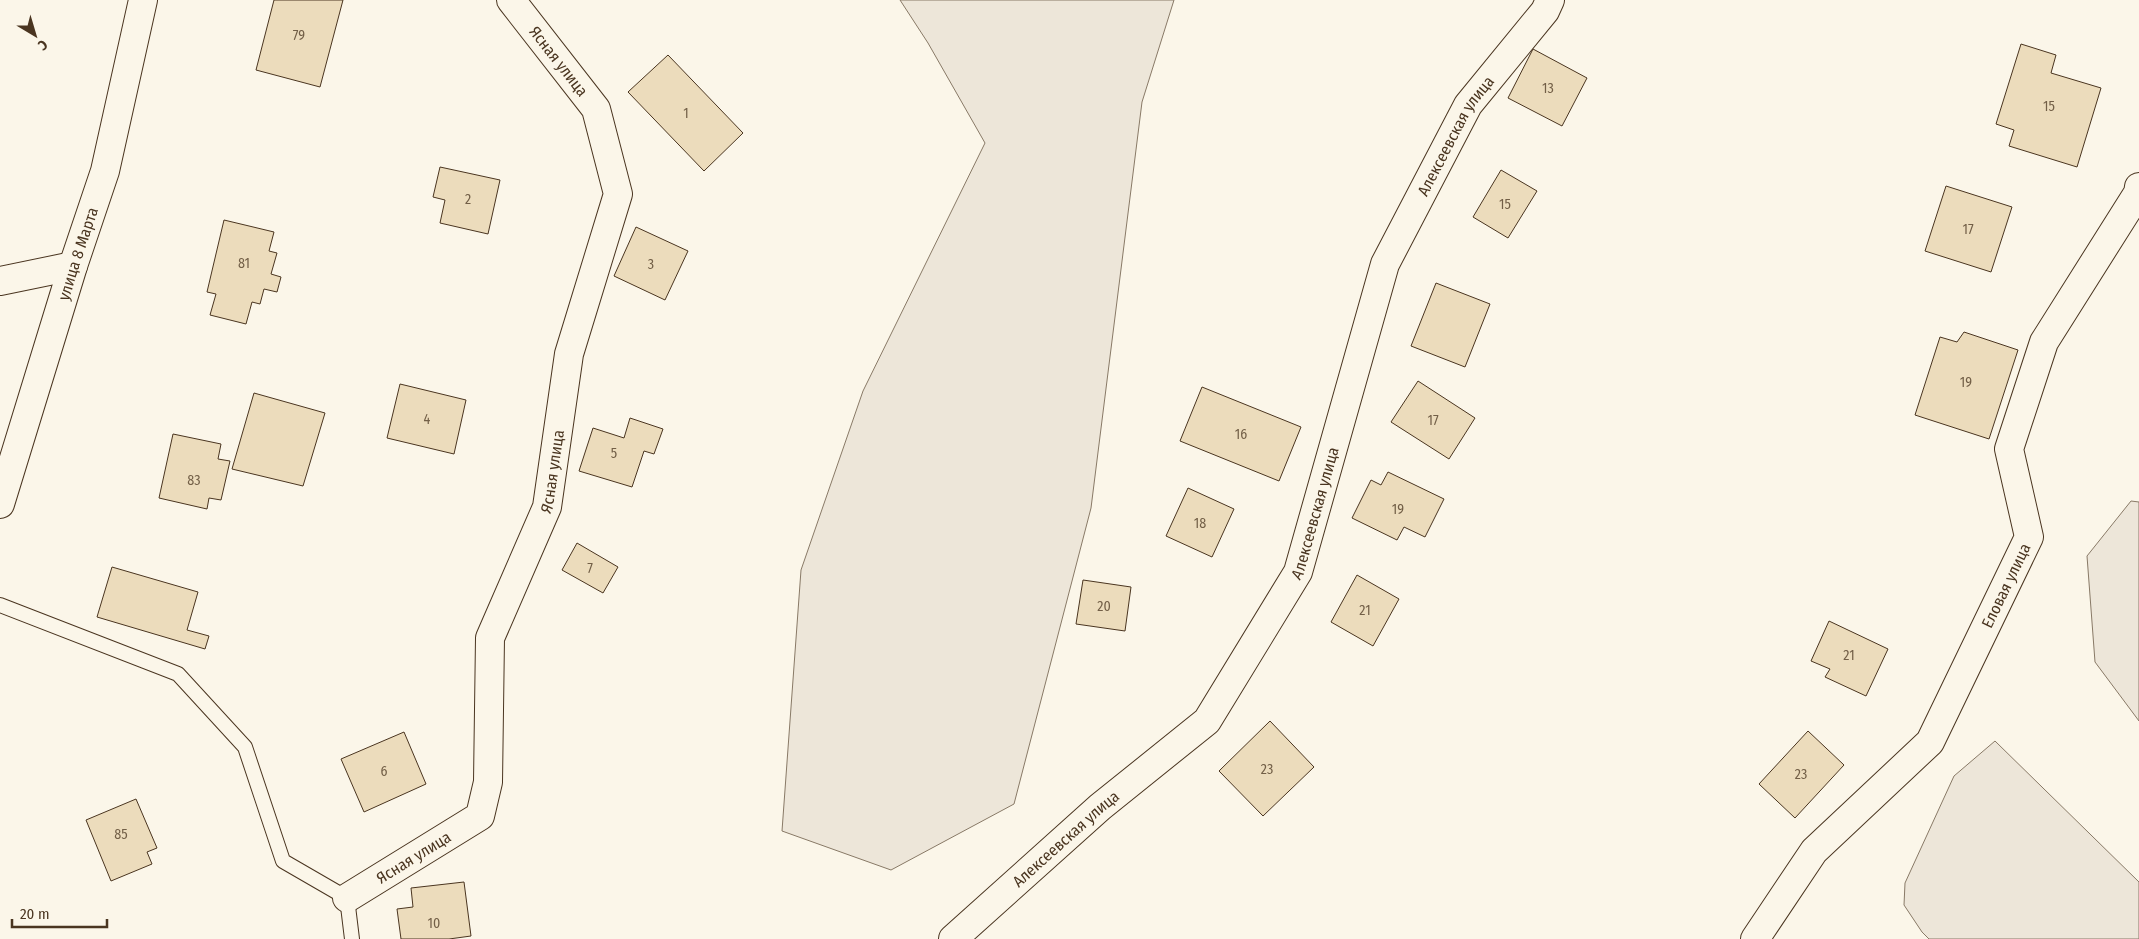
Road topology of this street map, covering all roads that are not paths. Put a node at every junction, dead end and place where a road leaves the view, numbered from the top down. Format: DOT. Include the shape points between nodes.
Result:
graph roads {
  1 [pos="143,0"];
  2 [pos="511,0"];
  3 [pos="1550,0"];
  4 [pos="2139,187"];
  5 [pos="73,266"];
  6 [pos="0,281"];
  7 [pos="0,504"];
  8 [pos="0,604"];
  9 [pos="347,898"];
  10 [pos="352,939"];
  11 [pos="953,939"];
  12 [pos="1755,939"];
  1 -- 5 [label="street, улица 8 Марта" via="105,172"];
  2 -- 9 [label="street, Ясная улица" via="596,109 618,194 569,354 546,507 490,638 488,782 480,816"];
  3 -- 11 [label="street, Алексеевская улица" via="1545,11 1468,105 1384,264 1298,572 1207,721 1100,808"];
  4 -- 12 [label="street, Еловая улица" via="2044,342 2009,449 2029,537 1930,742 1814,851"];
  5 -- 6 [label="street"];
  5 -- 7 [label="street, улица 8 Марта"];
  8 -- 9 [label="lane" via="178,674 246,747 283,861"];
  9 -- 10 [label="lane"];
}
